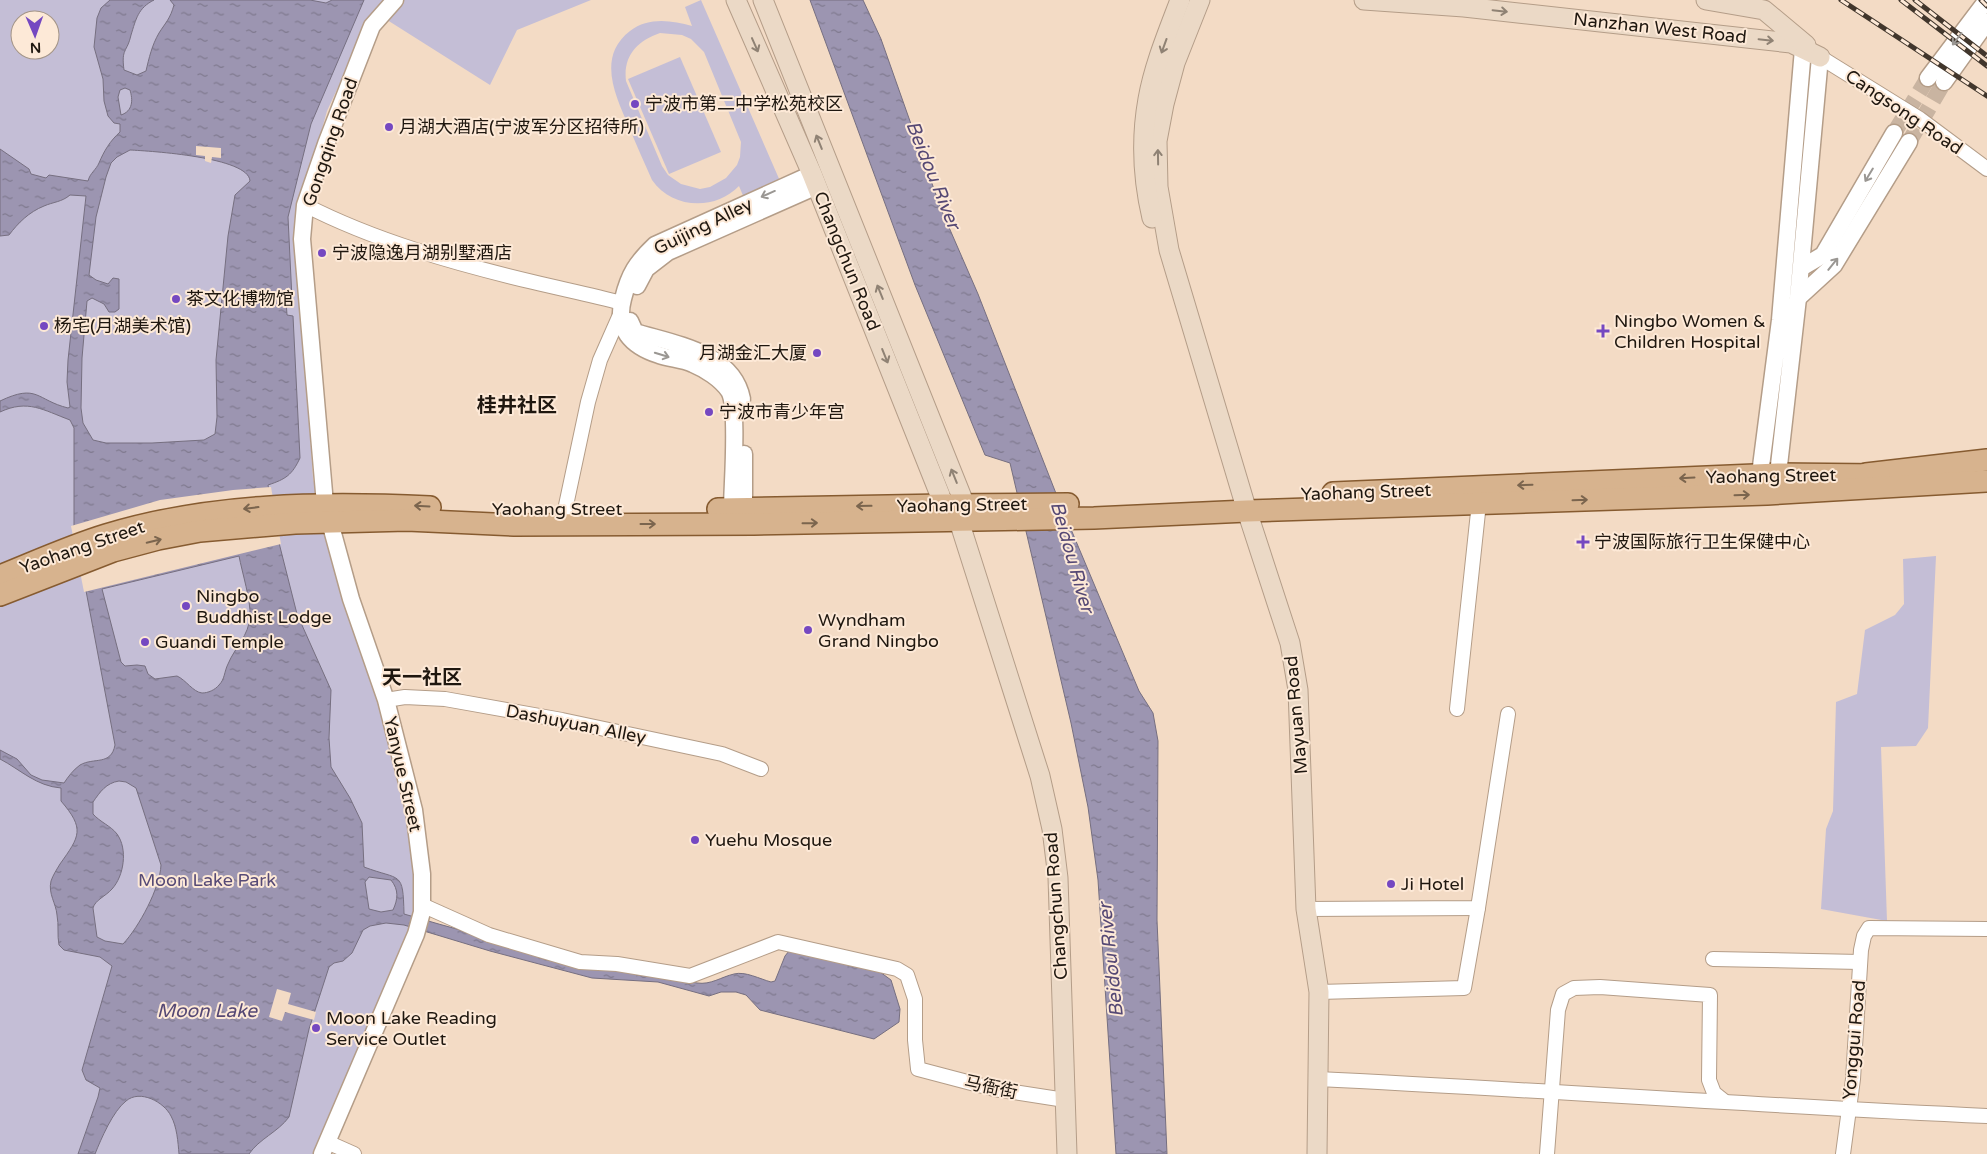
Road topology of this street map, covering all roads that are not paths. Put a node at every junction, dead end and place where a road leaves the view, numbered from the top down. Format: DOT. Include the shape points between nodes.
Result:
graph roads {
  1 [pos="395,0"];
  2 [pos="736,0"];
  3 [pos="762,0"];
  4 [pos="1180,0"];
  5 [pos="1200,0"];
  6 [pos="1364,0"];
  7 [pos="1706,0"];
  8 [pos="1986,0"];
  9 [pos="1987,22"];
  10 [pos="1803,49"];
  11 [pos="1820,57"];
  12 [pos="1894,133"];
  13 [pos="1909,142"];
  14 [pos="1987,169"];
  15 [pos="815,180"];
  16 [pos="305,205"];
  17 [pos="1801,268"];
  18 [pos="1181,291"];
  19 [pos="1798,298"];
  20 [pos="620,310"];
  21 [pos="1987,460"];
  22 [pos="1987,471"];
  23 [pos="1962,478"];
  24 [pos="1768,481"];
  25 [pos="1987,481"];
  26 [pos="1853,482"];
  27 [pos="1987,490"];
  28 [pos="1479,503"];
  29 [pos="1245,504"];
  30 [pos="944,505"];
  31 [pos="738,509"];
  32 [pos="565,510"];
  33 [pos="327,513"];
  34 [pos="962,516"];
  35 [pos="15,577"];
  36 [pos="0,595"];
  37 [pos="386,700"];
  38 [pos="1457,708"];
  39 [pos="1508,714"];
  40 [pos="761,769"];
  41 [pos="422,908"];
  42 [pos="1478,908"];
  43 [pos="1306,909"];
  44 [pos="1987,929"];
  45 [pos="1712,959"];
  46 [pos="1860,962"];
  47 [pos="1318,992"];
  48 [pos="1318,1079"];
  49 [pos="1553,1091"];
  50 [pos="1065,1100"];
  51 [pos="1724,1101"];
  52 [pos="1848,1110"];
  53 [pos="1987,1116"];
  54 [pos="325,1148"];
  55 [pos="354,1154"];
  56 [pos="1067,1154"];
  57 [pos="1317,1154"];
  58 [pos="1547,1154"];
  59 [pos="1843,1154"];
  1 -- 16 [label="street, Gongqing Road" via="372,26"];
  2 -- 15 [label="main road, Changchun Road, one-way"];
  34 -- 3 [label="main road, Changchun Road, one-way"];
  4 -- 18 [label="main road, Mayuan Road, one-way" via="1148,99 1143,140 1146,192 1158,244"];
  18 -- 5 [label="main road, Mayuan Road, one-way" via="1169,250 1158,187 1158,141 1175,62"];
  6 -- 10 [label="main road, Nanzhan West Road, one-way" via="1464,7 1791,43"];
  7 -- 11 [label="main road, Nanzhan West Road" via="1764,10"];
  8 -- 9 [label="street, one-way" via="1936,80"];
  10 -- 11 [label="main road, Nanzhan West Road"];
  10 -- 24 [label="street"];
  11 -- 14 [label="street, Cangsong Road" via="1920,119"];
  11 -- 17 [label="street"];
  12 -- 17 [label="street, Cangsong Road, one-way" via="1823,255"];
  19 -- 13 [label="street, Cangsong Road, one-way" via="1834,265"];
  15 -- 20 [label="street, Guijing Alley, one-way" via="655,245 637,262"];
  15 -- 30 [label="main road, Changchun Road, one-way"];
  15 -- 31 [label="street, Guijing Alley" via="668,252 646,269 632,296 630,320 635,332 715,359 740,390 744,412"];
  16 -- 20 [label="street" via="339,222 438,256 578,291"];
  16 -- 33 [label="street, Gongqing Road" via="302,239"];
  17 -- 19 [label="street"];
  18 -- 29 [label="main road, Mayuan Road"];
  19 -- 24 [label="street"];
  20 -- 31 [label="street, one-way" via="625,334 639,346 658,355 692,363 717,378 730,392"];
  20 -- 32 [label="street" via="588,402"];
  21 -- 26 [label="main road"];
  22 -- 23 [label="main road"];
  23 -- 25 [label="main road"];
  23 -- 26 [label="main road, Yaohang Street"];
  24 -- 26 [label="main road, Yaohang Street"];
  28 -- 24 [label="main road, Yaohang Street, one-way"];
  24 -- 29 [label="main road, Yaohang Street, one-way"];
  26 -- 27 [label="main road"];
  28 -- 29 [label="main road, Yaohang Street"];
  28 -- 38 [label="street"];
  29 -- 34 [label="main road, Yaohang Street"];
  29 -- 43 [label="main road, Mayuan Road" via="1290,643 1298,690"];
  30 -- 31 [label="main road, Yaohang Street, one-way"];
  30 -- 34 [label="main road, Yaohang Street"];
  31 -- 32 [label="main road, Yaohang Street"];
  32 -- 33 [label="main road, Yaohang Street, one-way"];
  33 -- 34 [label="main road, Yaohang Street, one-way" via="533,525"];
  33 -- 35 [label="main road, Yaohang Street" via="301,514 260,507 166,520 106,535"];
  33 -- 37 [label="street, Yanyue Street" via="351,598"];
  34 -- 50 [label="main road, Changchun Road" via="1040,776 1052,829 1058,878"];
  35 -- 36 [label="main road, Yaohang Street"];
  37 -- 40 [label="street, Dashuyuan Alley" via="405,697 445,699 562,720 722,754"];
  37 -- 41 [label="street, Yanyue Street" via="414,810 422,874"];
  39 -- 42 [label="street"];
  41 -- 50 [label="street, 马衙街" via="489,936 580,962 617,964 690,976 778,942 897,969 907,975 914,999 918,1069 994,1089"];
  41 -- 54 [label="street, Yanyue Street" via="416,934"];
  42 -- 43 [label="street"];
  42 -- 47 [label="street" via="1464,988"];
  43 -- 47 [label="main road, Mayuan Road"];
  44 -- 46 [label="street, Yonggui Road" via="1869,928 1864,936"];
  45 -- 46 [label="street"];
  46 -- 52 [label="street, Yonggui Road"];
  47 -- 48 [label="main road, Mayuan Road"];
  48 -- 49 [label="street"];
  48 -- 57 [label="main road, Mayuan Road"];
  49 -- 51 [label="street"];
  49 -- 51 [label="street" via="1558,1010 1563,994 1574,988 1600,987 1710,995 1709,1080 1714,1093"];
  49 -- 58 [label="street"];
  50 -- 56 [label="main road, Changchun Road"];
  51 -- 52 [label="street"];
  52 -- 53 [label="street"];
  52 -- 59 [label="street, Yonggui Road"];
  54 -- 55 [label="street"];
}
